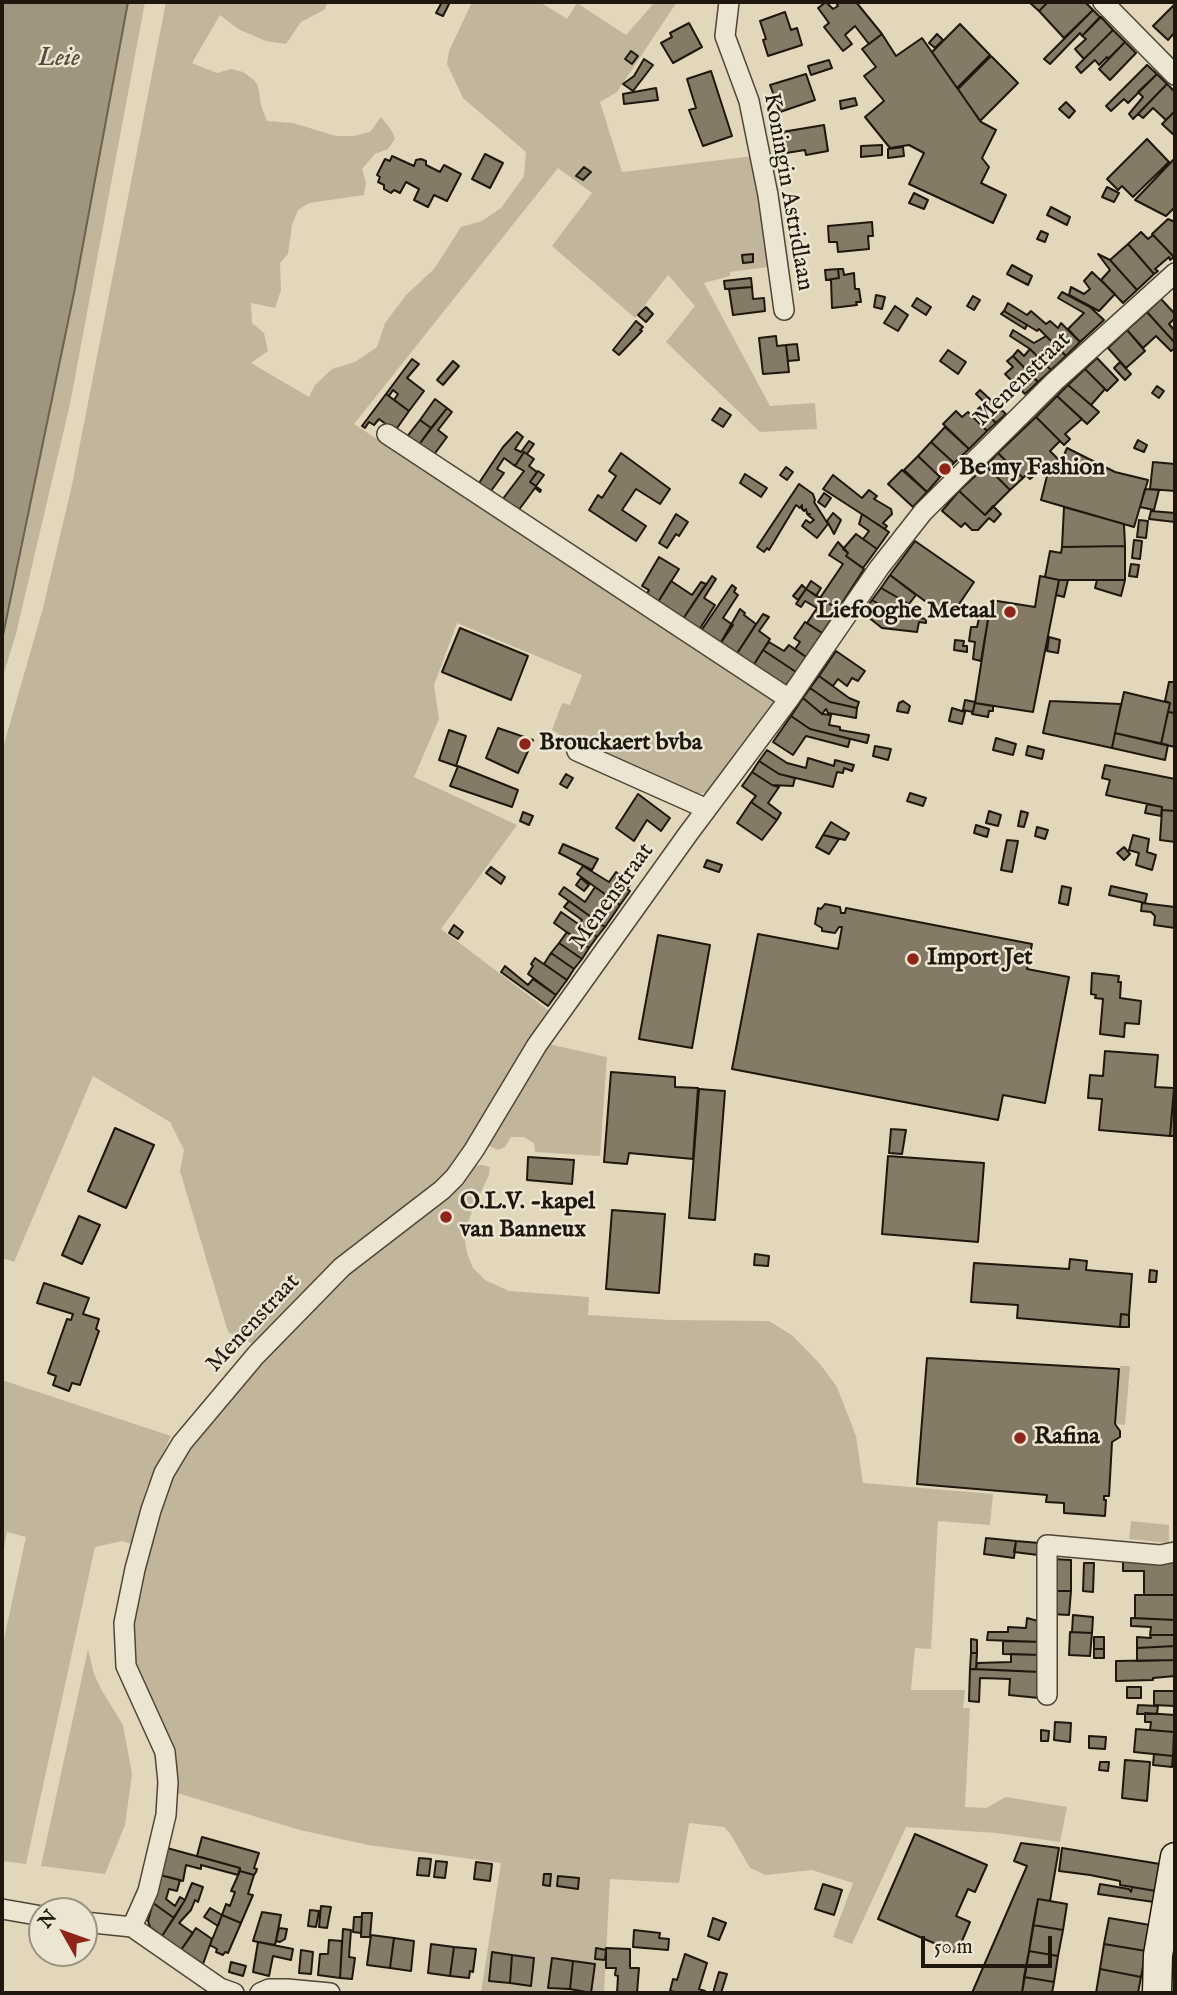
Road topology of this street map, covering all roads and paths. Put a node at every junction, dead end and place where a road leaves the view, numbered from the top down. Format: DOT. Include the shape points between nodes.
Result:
graph roads {
  1 [pos="729,2"];
  2 [pos="1103,2"];
  3 [pos="1175,75"];
  4 [pos="1175,273"];
  5 [pos="784,310"];
  6 [pos="387,434"];
  7 [pos="789,699"];
  8 [pos="577,751"];
  9 [pos="706,809"];
  10 [pos="1175,1552"];
  11 [pos="1047,1695"];
  12 [pos="1175,1857"];
  13 [pos="2,1909"];
  14 [pos="28,1914"];
  15 [pos="98,1923"];
  16 [pos="132,1927"];
  17 [pos="234,1993"];
  18 [pos="260,1993"];
  19 [pos="330,1993"];
  20 [pos="1157,1993"];
  1 -- 5 [label="street, Koningin Astridlaan" via="725,36 749,102"];
  2 -- 3 [label="street"];
  4 -- 7 [label="street, Menenstraat" via="1054,382 923,512"];
  6 -- 7 [label="street"];
  7 -- 9 [label="street, Menenstraat"];
  8 -- 9 [label="street"];
  9 -- 16 [label="street, Menenstraat" via="537,1045 455,1177 334,1275 213,1404 164,1473 124,1623 126,1666 165,1752 168,1782 166,1815 148,1891"];
  10 -- 11 [label="street" via="1160,1555 1047,1545"];
  12 -- 20 [label="street" via="1158,1955"];
  13 -- 14 [label="street"];
  15 -- 16 [label="street"];
  16 -- 17 [label="street"];
  18 -- 19 [label="street" via="269,1989"];
}
